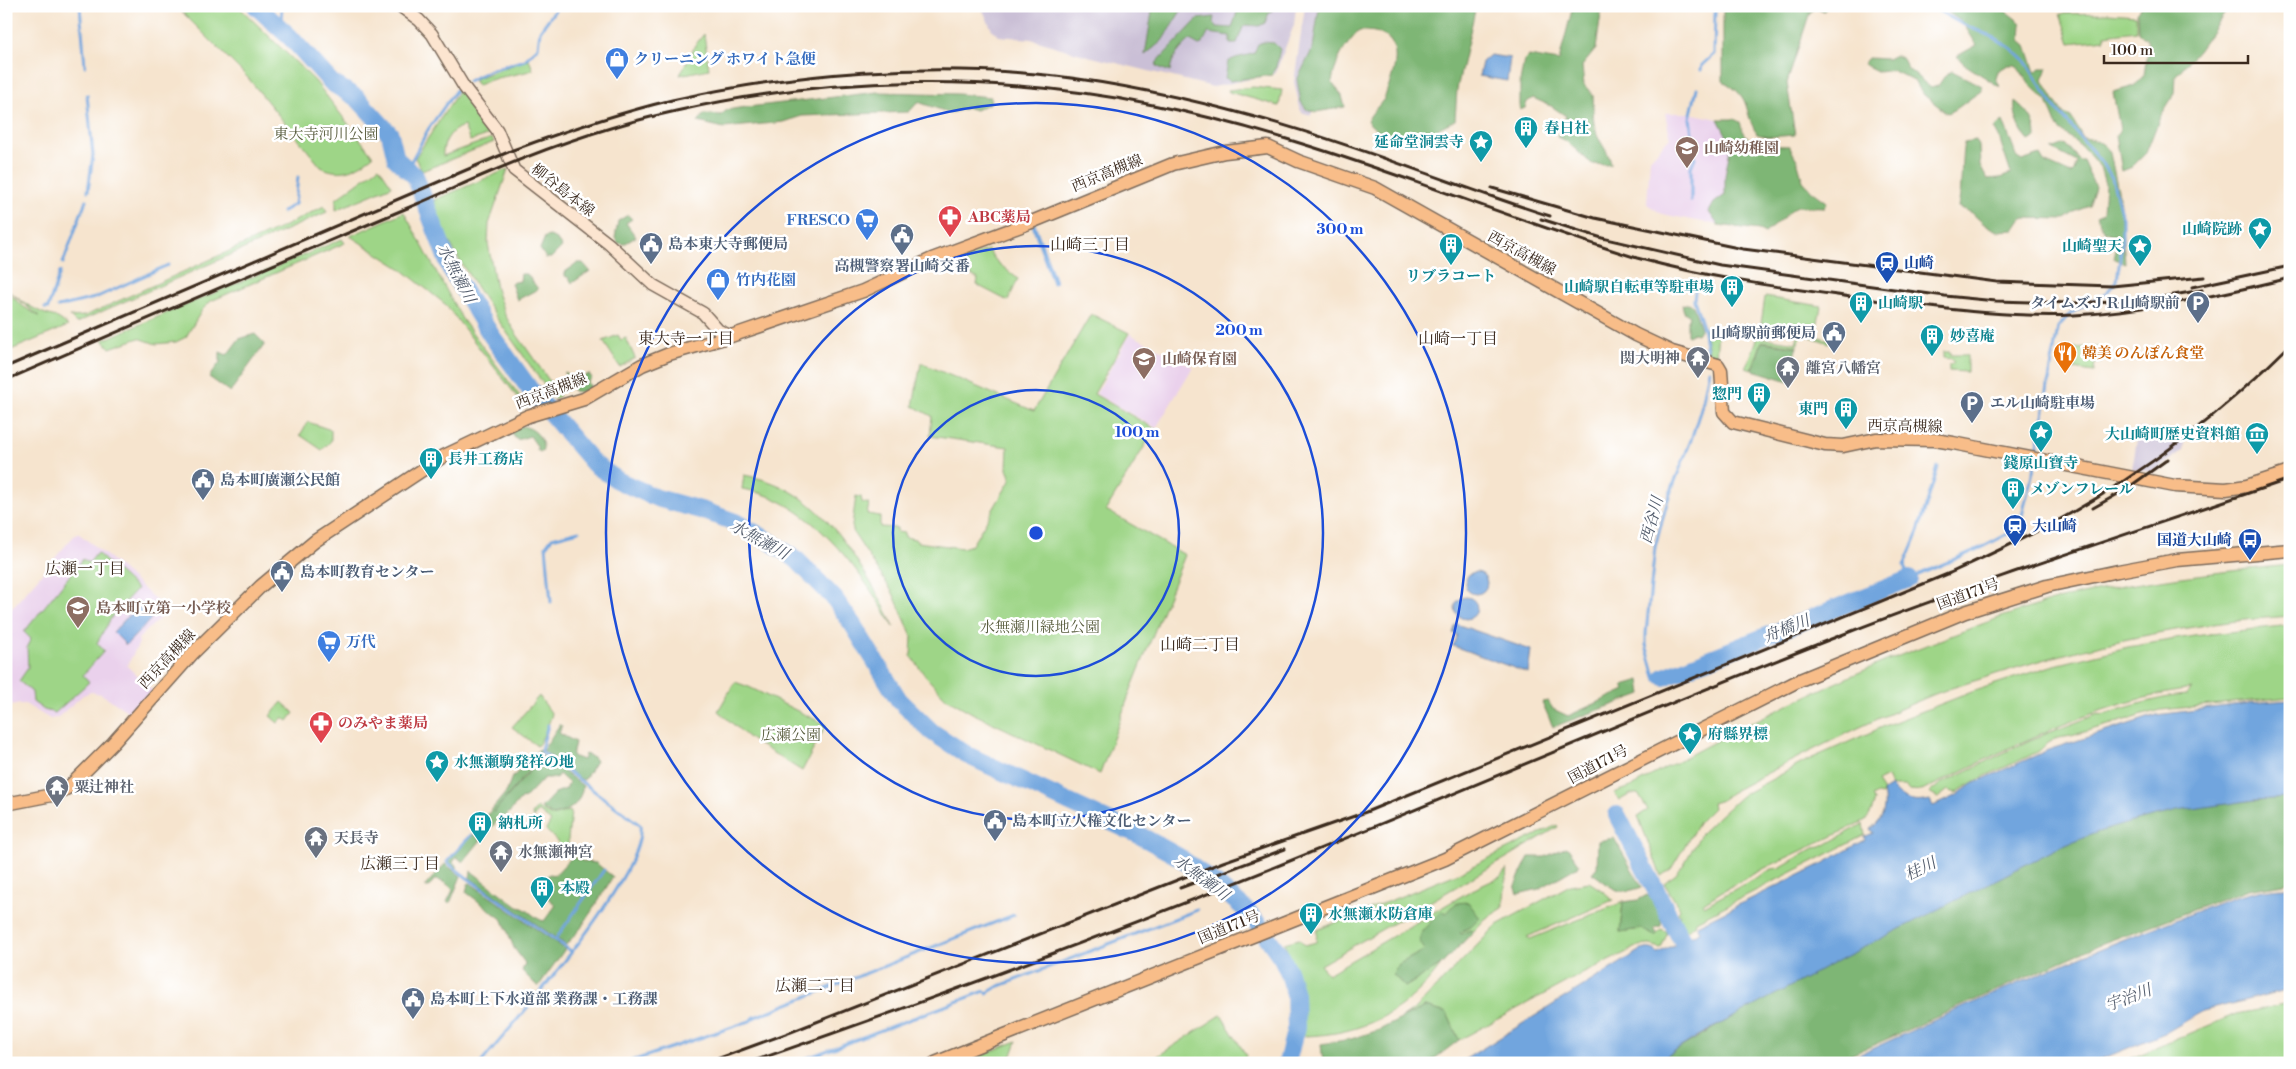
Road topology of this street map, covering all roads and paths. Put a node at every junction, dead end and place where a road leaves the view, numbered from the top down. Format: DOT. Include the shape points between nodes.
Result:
graph roads {
  1 [pos="400,6"];
  2 [pos="730,336"];
  3 [pos="2290,472"];
  4 [pos="2290,550"];
  5 [pos="6,804"];
  6 [pos="935,1063"];
  1 -- 2 [label="main road, 柳谷島本線" via="432,34 464,87 497,130 514,170 609,244 653,285 703,313 718,330"];
  2 -- 3 [label="main road, 西京高槻線" via="863,291 932,259 1172,164 1225,152 1268,147 1375,188 1636,335 1672,352 1718,365 1724,412 1733,422 1825,445 1843,446 1876,439 1953,443 2175,486 2226,489"];
  2 -- 5 [label="main road, 西京高槻線" via="669,354 635,369 584,399 531,415 442,457 314,541 261,586 192,654 69,787 57,794"];
  4 -- 6 [label="main road, 国道171号" via="2177,560 2118,571 2012,596 1965,612 1800,680 1446,859"];
}
